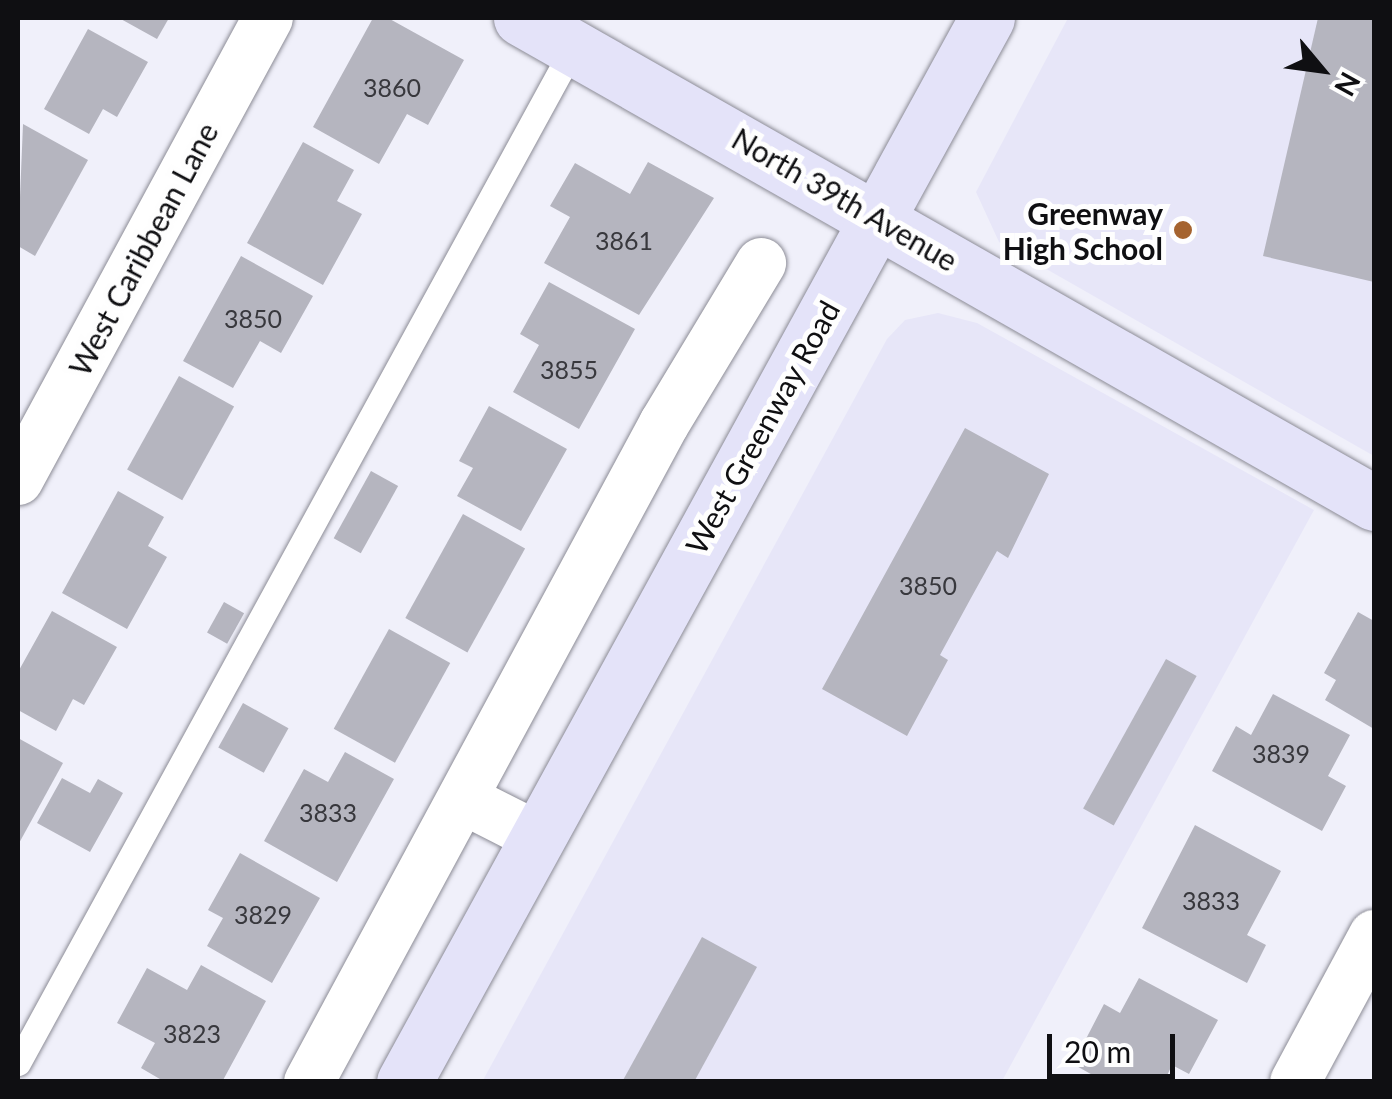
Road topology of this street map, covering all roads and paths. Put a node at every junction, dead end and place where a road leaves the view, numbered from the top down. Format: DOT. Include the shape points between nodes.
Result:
graph roads {
  1 [pos="268,18"];
  2 [pos="521,18"];
  3 [pos="986,18"];
  4 [pos="574,46"];
  5 [pos="878,218"];
  6 [pos="760,262"];
  7 [pos="18,480"];
  8 [pos="1374,503"];
  9 [pos="463,799"];
  10 [pos="536,836"];
  11 [pos="1374,935"];
  12 [pos="18,1063"];
  13 [pos="309,1082"];
  14 [pos="404,1082"];
  15 [pos="1294,1082"];
  1 -- 7 [label="street, West Caribbean Lane"];
  2 -- 4 [label="main road, North 39th Avenue"];
  3 -- 5 [label="main road, West Greenway Road"];
  4 -- 5 [label="main road, North 39th Avenue"];
  4 -- 12 [label="lane"];
  5 -- 8 [label="main road, North 39th Avenue"];
  5 -- 10 [label="main road, West Greenway Road"];
  6 -- 9 [label="street" via="664,424"];
  9 -- 10 [label="street"];
  9 -- 13 [label="street"];
  10 -- 14 [label="main road, West Greenway Road"];
  11 -- 15 [label="street"];
}
